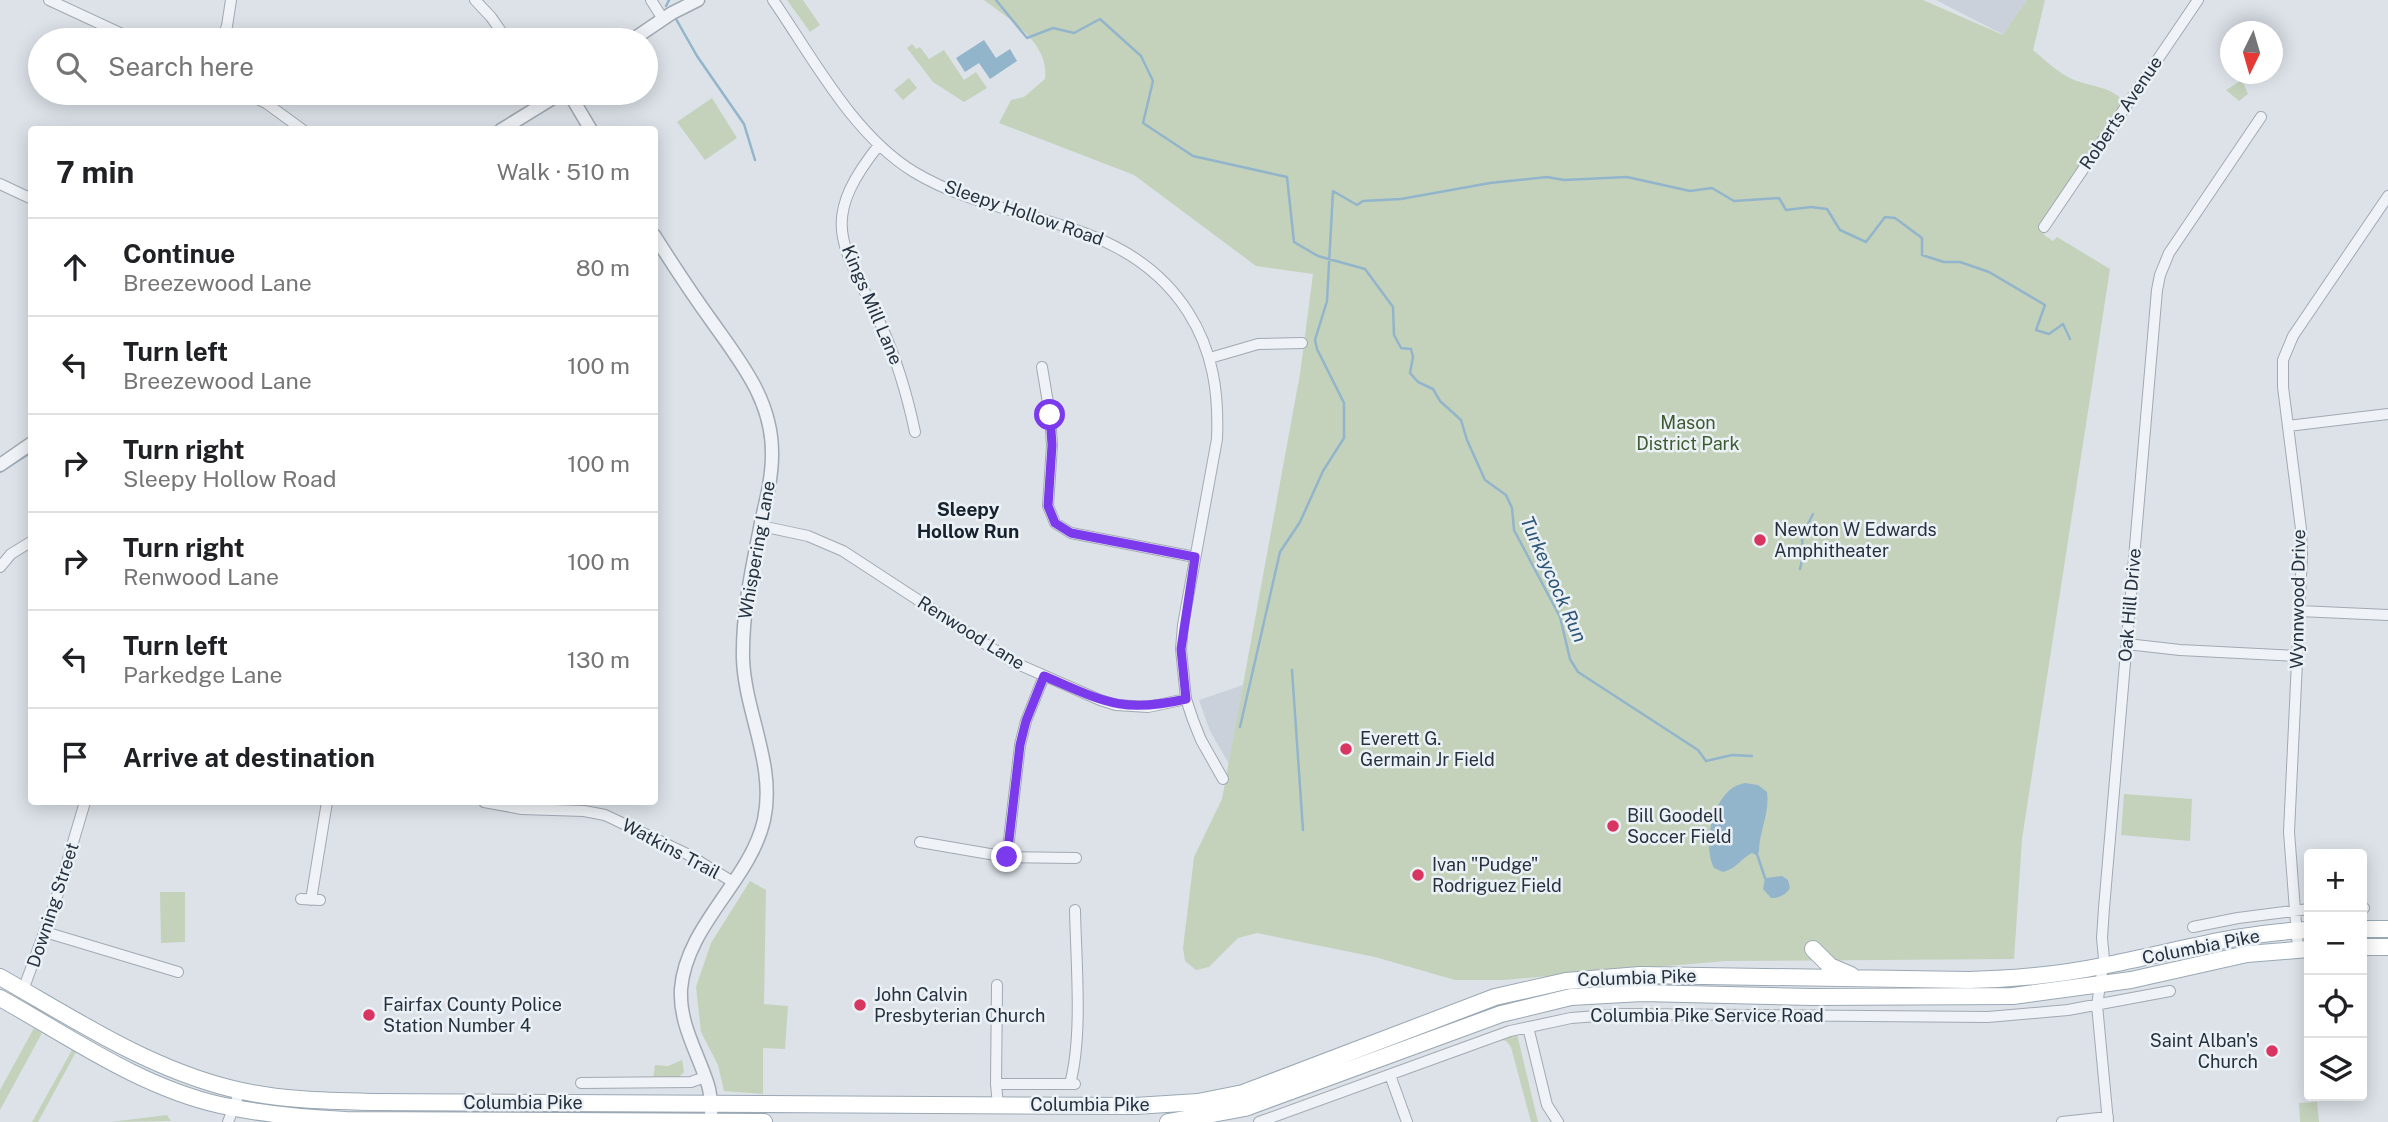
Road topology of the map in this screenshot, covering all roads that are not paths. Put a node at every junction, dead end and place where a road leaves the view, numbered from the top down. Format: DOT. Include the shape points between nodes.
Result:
graph roads {
  1 [pos="49,0"];
  2 [pos="231,0"];
  3 [pos="475,0"];
  4 [pos="651,0"];
  5 [pos="698,0"];
  6 [pos="773,0"];
  7 [pos="2198,0"];
  8 [pos="663,19"];
  9 [pos="109,28"];
  10 [pos="226,28"];
  11 [pos="499,28"];
  12 [pos="650,28"];
  13 [pos="269,105"];
  14 [pos="535,105"];
  15 [pos="576,105"];
  16 [pos="2261,117"];
  17 [pos="298,126"];
  18 [pos="507,126"];
  19 [pos="589,126"];
  20 [pos="879,145"];
  21 [pos="0,184"];
  22 [pos="2388,196"];
  23 [pos="28,197"];
  24 [pos="2044,227"];
  25 [pos="658,242"];
  26 [pos="1302,343"];
  27 [pos="1210,358"];
  28 [pos="1042,367"];
  29 [pos="2388,414"];
  30 [pos="2288,426"];
  31 [pos="915,432"];
  32 [pos="28,446"];
  33 [pos="0,465"];
  34 [pos="761,526"];
  35 [pos="28,543"];
  36 [pos="1195,557"];
  37 [pos="0,567"];
  38 [pos="2300,611"];
  39 [pos="2388,615"];
  40 [pos="2127,643"];
  41 [pos="2297,656"];
  42 [pos="1044,676"];
  43 [pos="1186,699"];
  44 [pos="1223,779"];
  45 [pos="84,805"];
  46 [pos="327,805"];
  47 [pos="500,805"];
  48 [pos="591,807"];
  49 [pos="920,842"];
  50 [pos="1007,857"];
  51 [pos="1076,858"];
  52 [pos="733,881"];
  53 [pos="311,900"];
  54 [pos="2304,909"];
  55 [pos="1075,910"];
  56 [pos="2295,910"];
  57 [pos="2193,927"];
  58 [pos="2367,929"];
  59 [pos="2388,929"];
  60 [pos="2303,930"];
  61 [pos="45,932"];
  62 [pos="2367,947"];
  63 [pos="2388,947"];
  64 [pos="1813,948"];
  65 [pos="2304,949"];
  66 [pos="2103,966"];
  67 [pos="178,972"];
  68 [pos="0,976"];
  69 [pos="1864,978"];
  70 [pos="2100,984"];
  71 [pos="997,985"];
  72 [pos="24,990"];
  73 [pos="2170,991"];
  74 [pos="7,1002"];
  75 [pos="2097,1005"];
  76 [pos="1528,1027"];
  77 [pos="1390,1075"];
  78 [pos="705,1077"];
  79 [pos="581,1083"];
  80 [pos="996,1084"];
  81 [pos="240,1091"];
  82 [pos="1244,1101"];
  83 [pos="711,1104"];
  84 [pos="998,1105"];
  85 [pos="231,1114"];
  86 [pos="2108,1119"];
  87 [pos="711,1122"];
  88 [pos="764,1122"];
  89 [pos="1168,1122"];
  90 [pos="1259,1122"];
  91 [pos="1407,1122"];
  92 [pos="1558,1122"];
  93 [pos="2062,1122"];
  1 -- 9 [label="street"];
  2 -- 10 [label="street"];
  3 -- 11 [label="street"];
  4 -- 8 [label="street"];
  5 -- 8 [label="street"];
  6 -- 20 [label="street, Sleepy Hollow Road" via="852,116"];
  7 -- 24 [label="street, Roberts Avenue"];
  8 -- 12 [label="street"];
  13 -- 17 [label="street"];
  14 -- 18 [label="street"];
  15 -- 19 [label="street"];
  16 -- 40 [label="street, Oak Hill Drive" via="2169,253 2160,275"];
  20 -- 27 [label="street, Sleepy Hollow Road" via="935,183 1122,248 1156,273 1182,302"];
  20 -- 31 [label="street, Kings Mill Lane" via="851,184 842,229 849,259 904,380"];
  21 -- 23 [label="street"];
  22 -- 30 [label="street, Wynnwood Drive" via="2288,345 2282,368"];
  25 -- 34 [label="street, Whispering Lane" via="763,402 772,455"];
  26 -- 27 [label="street" via="1258,344"];
  27 -- 36 [label="street, Sleepy Hollow Road" via="1217,391 1217,439"];
  28 -- 36 [label="street" via="1052,445 1048,506 1055,523 1071,533"];
  29 -- 30 [label="street"];
  30 -- 38 [label="street, Wynnwood Drive" via="2301,529"];
  32 -- 33 [label="street"];
  34 -- 42 [label="street, Renwood Lane" via="808,536 843,551 991,649"];
  34 -- 52 [label="street, Whispering Lane" via="746,600 743,655 748,700 765,766 766,802 758,837"];
  35 -- 37 [label="street"];
  36 -- 43 [label="street, Sleepy Hollow Road" via="1181,649"];
  38 -- 39 [label="street"];
  38 -- 41 [label="street, Wynnwood Drive"];
  40 -- 41 [label="street"];
  40 -- 66 [label="street, Oak Hill Drive"];
  41 -- 56 [label="street, Wynnwood Drive" via="2289,832"];
  42 -- 43 [label="street, Renwood Lane" via="1116,705 1148,707"];
  42 -- 50 [label="street" via="1020,745"];
  43 -- 44 [label="street" via="1201,740"];
  45 -- 61 [label="street, Downing Street"];
  46 -- 53 [label="street"];
  47 -- 48 [label="street, Watkins Trail" via="522,809"];
  48 -- 52 [label="street, Watkins Trail"];
  49 -- 50 [label="street"];
  50 -- 51 [label="street"];
  52 -- 78 [label="street, Whispering Lane" via="694,946 682,982 685,1023"];
  54 -- 56 [label="street"];
  55 -- 80 [label="street" via="1073,1084"];
  56 -- 57 [label="street"];
  56 -- 60 [label="street, Wynnwood Drive"];
  58 -- 59 [label="main road"];
  60 -- 65 [label="street, Wynnwood Drive"];
  60 -- 66 [label="main road, Columbia Pike" via="2220,941"];
  61 -- 67 [label="street"];
  61 -- 72 [label="street, Downing Street"];
  62 -- 63 [label="main road"];
  64 -- 69 [label="main road" via="1830,966"];
  65 -- 70 [label="main road, Columbia Pike" via="2247,954"];
  66 -- 69 [label="main road, Columbia Pike" via="2022,978"];
  66 -- 70 [label="street, Oak Hill Drive"];
  68 -- 72 [label="main road, Columbia Pike"];
  69 -- 82 [label="main road, Columbia Pike" via="1640,975 1535,986 1495,997"];
  70 -- 75 [label="street, Oak Hill Drive"];
  70 -- 82 [label="main road, Columbia Pike" via="1970,998 1642,993 1571,998 1501,1014"];
  71 -- 80 [label="street"];
  72 -- 74 [label="street, Downing Street"];
  72 -- 81 [label="main road, Columbia Pike" via="139,1055"];
  73 -- 75 [label="street, Columbia Pike Service Road"];
  74 -- 85 [label="main road, Columbia Pike" via="132,1072"];
  75 -- 76 [label="street, Columbia Pike Service Road" via="1988,1017 1623,1014"];
  75 -- 86 [label="street, Oak Hill Drive"];
  76 -- 77 [label="street, Columbia Pike Service Road"];
  76 -- 92 [label="street" via="1547,1105"];
  77 -- 90 [label="street, Columbia Pike Service Road"];
  77 -- 91 [label="street"];
  78 -- 79 [label="street" via="691,1082"];
  78 -- 83 [label="street, Whispering Lane"];
  80 -- 84 [label="street"];
  81 -- 83 [label="main road, Columbia Pike" via="357,1102"];
  81 -- 85 [label="street"];
  82 -- 84 [label="main road, Columbia Pike" via="1155,1106"];
  82 -- 89 [label="main road, Columbia Pike"];
  83 -- 84 [label="main road, Columbia Pike"];
  83 -- 87 [label="street, Whispering Lane"];
  85 -- 87 [label="main road, Columbia Pike" via="346,1120"];
  86 -- 93 [label="street"];
  87 -- 88 [label="main road, Columbia Pike"];
}
